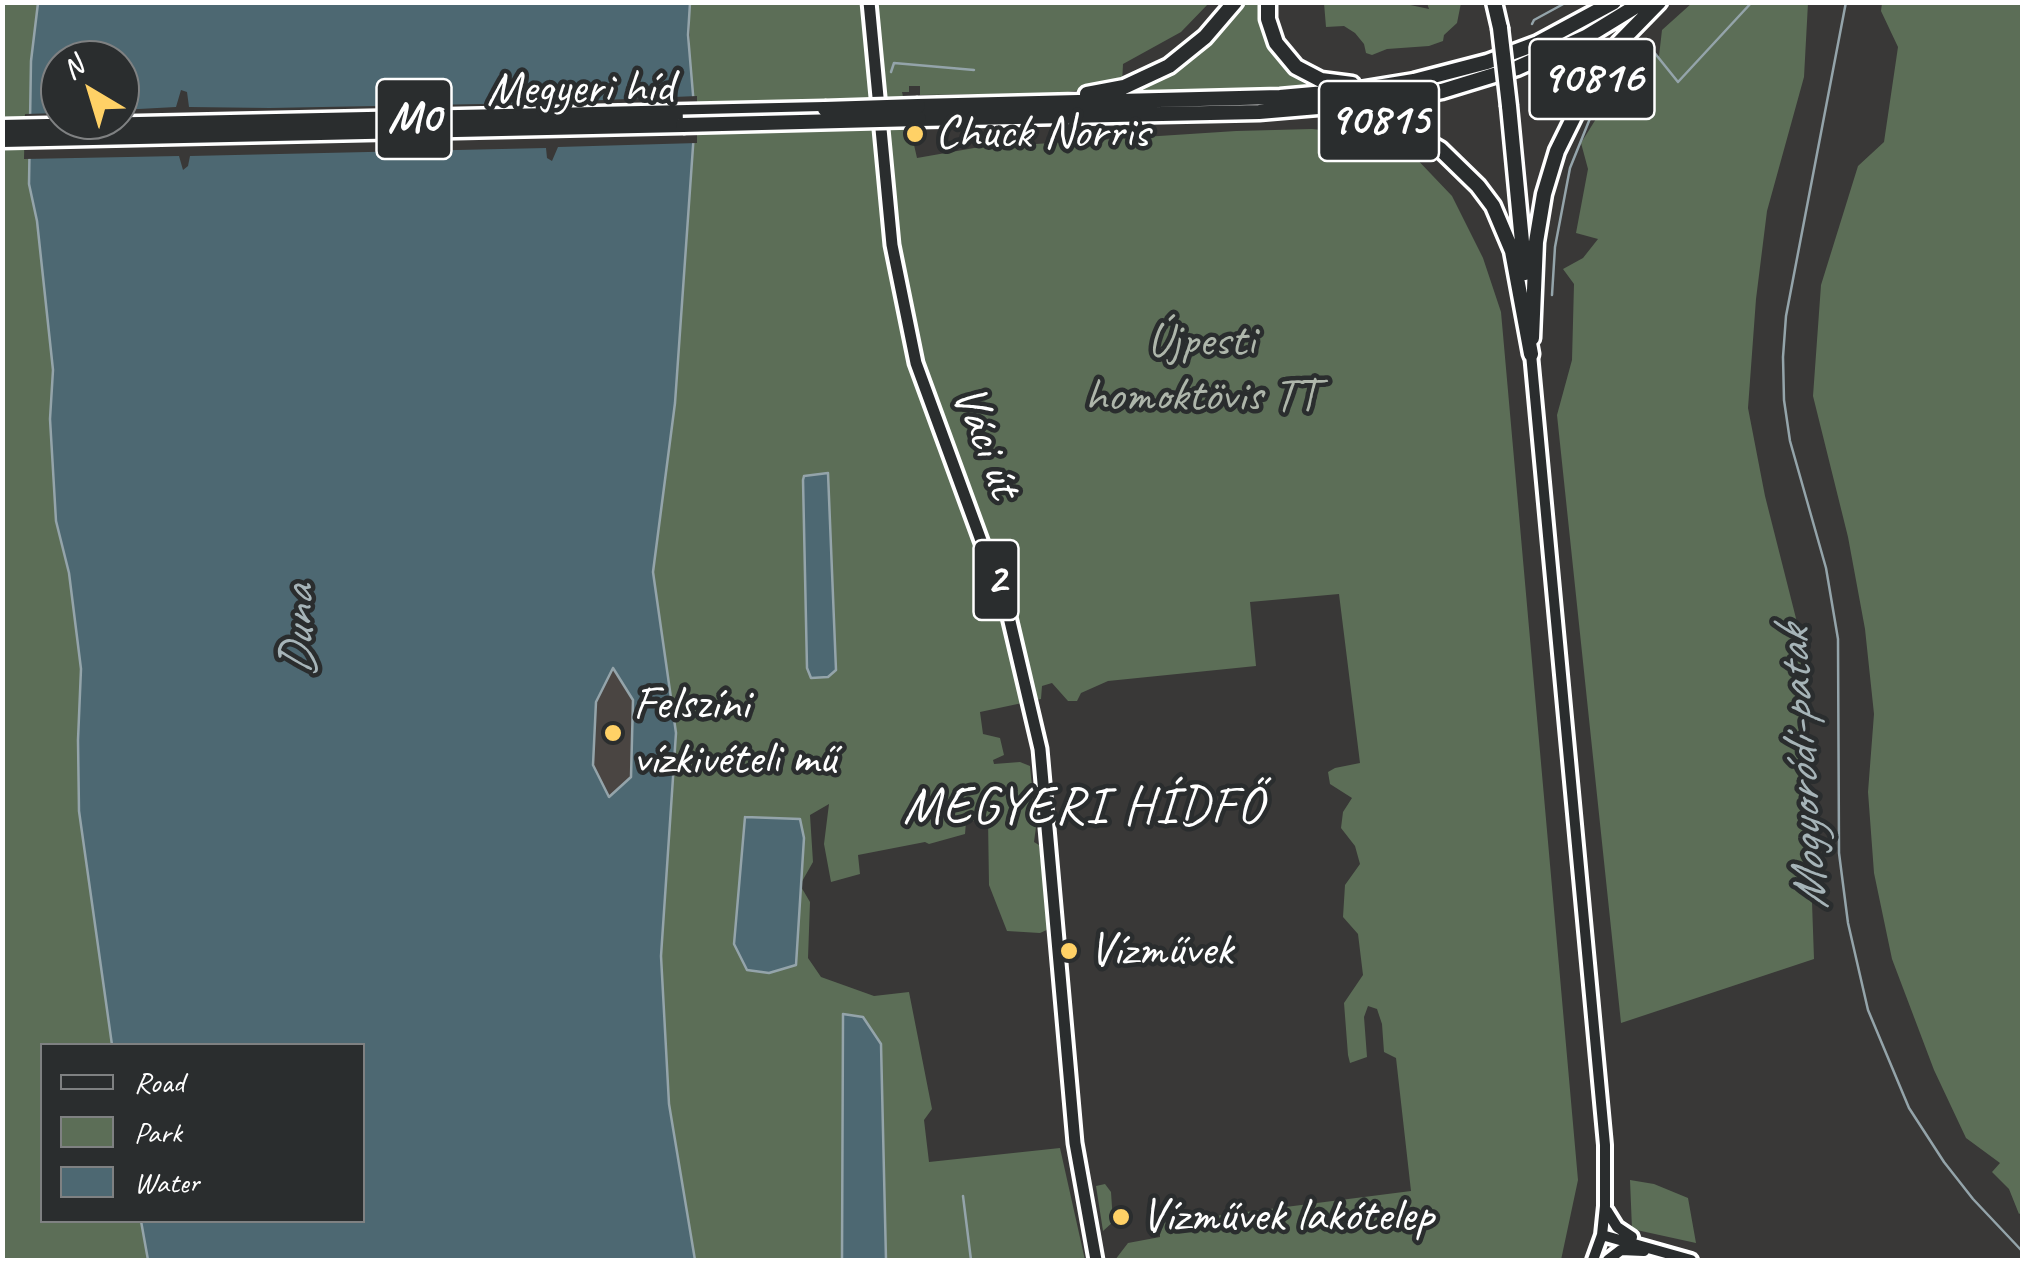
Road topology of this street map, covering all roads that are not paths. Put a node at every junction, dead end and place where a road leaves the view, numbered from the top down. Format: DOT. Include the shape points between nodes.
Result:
graph roads {
  1 [pos="869,2"];
  2 [pos="1235,2"];
  3 [pos="1268,2"];
  4 [pos="1494,2"];
  5 [pos="1614,2"];
  6 [pos="1643,2"];
  7 [pos="1659,2"];
  8 [pos="1382,86"];
  9 [pos="1043,102"];
  10 [pos="919,112"];
  11 [pos="1258,112"];
  12 [pos="2,127"];
  13 [pos="2,140"];
  14 [pos="1531,354"];
  15 [pos="1605,1206"];
  16 [pos="1602,1235"];
  17 [pos="1660,1250"];
  18 [pos="1096,1260"];
  19 [pos="1594,1260"];
  20 [pos="1608,1260"];
  21 [pos="1691,1260"];
  1 -- 18 [label="main road, Váci út / 2" via="892,244 911,344 1009,617 1038,734 1075,1143"];
  2 -- 9 [label="highway" via="1192,49 1152,75"];
  3 -- 8 [label="highway" via="1276,42 1296,68 1332,83"];
  4 -- 14 [label="highway, bridge"];
  5 -- 8 [label="highway, M0" via="1500,57"];
  6 -- 11 [label="highway, M0" via="1554,52 1442,91"];
  7 -- 14 [label="highway, 90816" via="1594,76 1557,151 1536,242"];
  8 -- 9 [label="highway, M0" via="1280,97"];
  9 -- 10 [label="highway, M0"];
  10 -- 11 [label="highway, M0"];
  10 -- 12 [label="highway, Megyeri híd / M0, bridge"];
  10 -- 13 [label="highway, Megyeri híd / M0, bridge"];
  11 -- 14 [label="highway, 90815" via="1385,122 1462,167 1508,238"];
  14 -- 15 [label="main road" via="1606,1144"];
  15 -- 16 [label="main road"];
  15 -- 17 [label="main road" via="1624,1233"];
  16 -- 17 [label="main road"];
  16 -- 19 [label="main road"];
  17 -- 20 [label="main road" via="1621,1250"];
  17 -- 21 [label="main road"];
}
